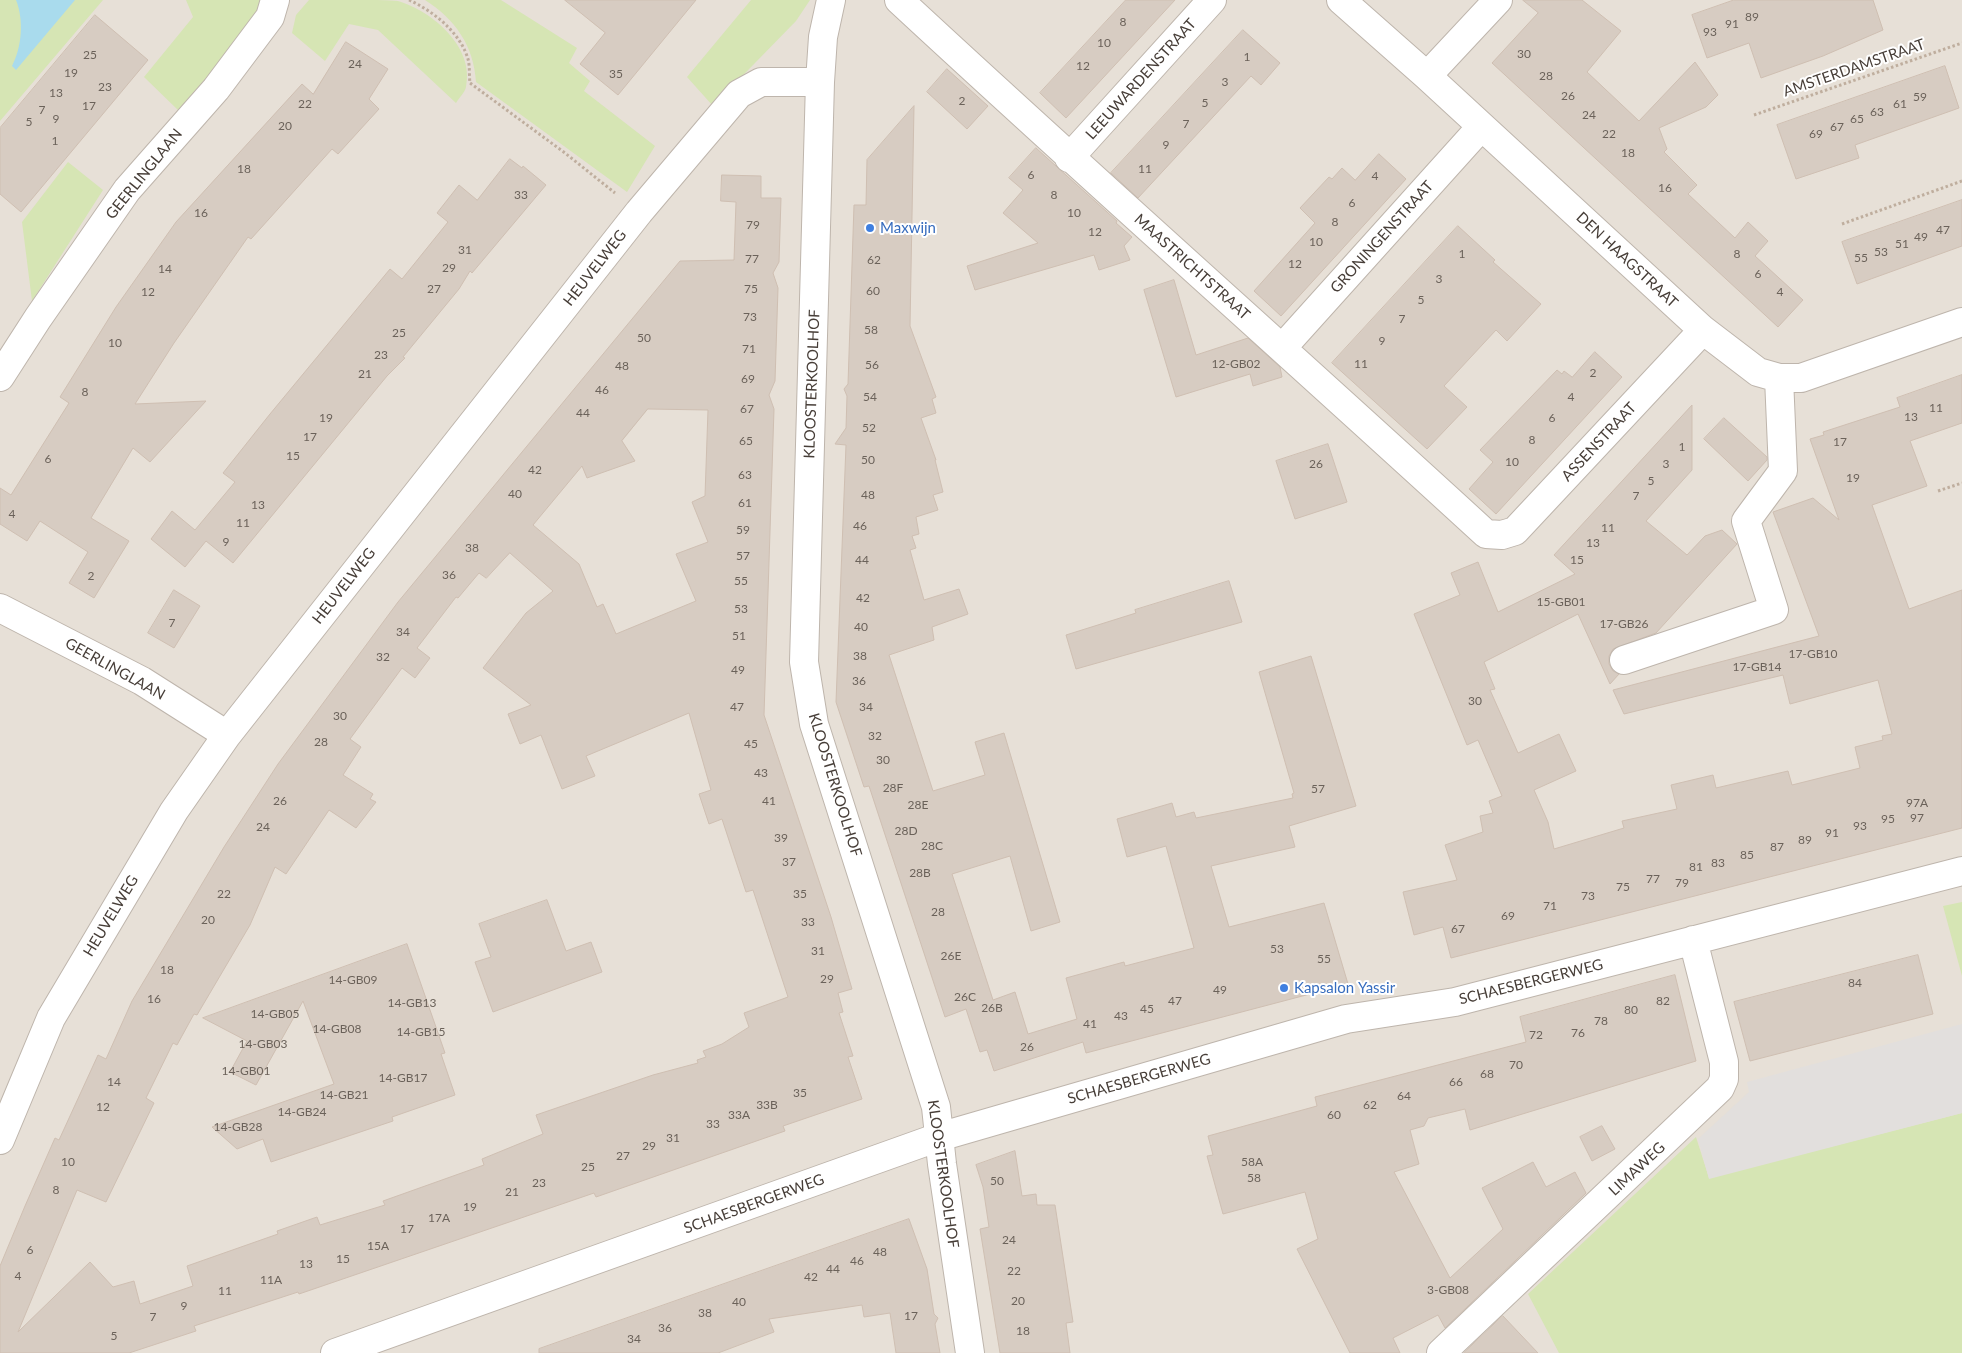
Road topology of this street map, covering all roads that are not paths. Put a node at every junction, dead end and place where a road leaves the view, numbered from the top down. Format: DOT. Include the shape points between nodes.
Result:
graph roads {
  1 [pos="275,0"];
  2 [pos="832,0"];
  3 [pos="899,0"];
  4 [pos="1212,0"];
  5 [pos="1341,0"];
  6 [pos="1498,0"];
  7 [pos="1427,76"];
  8 [pos="820,82"];
  9 [pos="1481,127"];
  10 [pos="1069,158"];
  11 [pos="1962,322"];
  12 [pos="1703,330"];
  13 [pos="1283,347"];
  14 [pos="0,377"];
  15 [pos="1779,378"];
  16 [pos="1486,534"];
  17 [pos="0,608"];
  18 [pos="1624,660"];
  19 [pos="227,735"];
  20 [pos="1962,871"];
  21 [pos="1693,940"];
  22 [pos="940,1137"];
  23 [pos="0,1140"];
  24 [pos="335,1353"];
  25 [pos="970,1353"];
  26 [pos="1441,1353"];
  1 -- 14 [label="street, GEERLINGLAAN" via="270,17 216,89 127,190"];
  2 -- 8 [label="street, KLOOSTERKOOLHOF" via="824,37"];
  3 -- 10 [label="street, MAASTRICHTSTRAAT"];
  4 -- 10 [label="street, LEEUWARDENSTRAAT"];
  5 -- 7 [label="street, DEN HAAGSTRAAT"];
  6 -- 7 [label="street"];
  7 -- 9 [label="street, DEN HAAGSTRAAT"];
  8 -- 19 [label="street, HEUVELWEG" via="761,82 739,94 639,212"];
  8 -- 22 [label="street, KLOOSTERKOOLHOF" via="804,662 814,724 936,1107"];
  9 -- 12 [label="street, DEN HAAGSTRAAT"];
  9 -- 13 [label="street, GRONINGENSTRAAT"];
  10 -- 13 [label="street, MAASTRICHTSTRAAT"];
  11 -- 15 [label="street, DEN HAAGSTRAAT" via="1800,378"];
  12 -- 15 [label="street, DEN HAAGSTRAAT" via="1758,372"];
  12 -- 16 [label="street, ASSENSTRAAT" via="1516,531 1502,535"];
  13 -- 16 [label="street, MAASTRICHTSTRAAT"];
  15 -- 18 [label="street" via="1783,471 1746,521 1774,610"];
  17 -- 19 [label="street, GEERLINGLAAN" via="142,681"];
  19 -- 23 [label="street, HEUVELWEG" via="174,811 51,1018"];
  20 -- 21 [label="street, SCHAESBERGERWEG"];
  21 -- 22 [label="street, SCHAESBERGERWEG" via="1454,1002 1346,1020"];
  21 -- 26 [label="street, LIMAWEG" via="1724,1062 1724,1079 1720,1088"];
  22 -- 24 [label="street, SCHAESBERGERWEG"];
  22 -- 25 [label="street, KLOOSTERKOOLHOF"];
}
